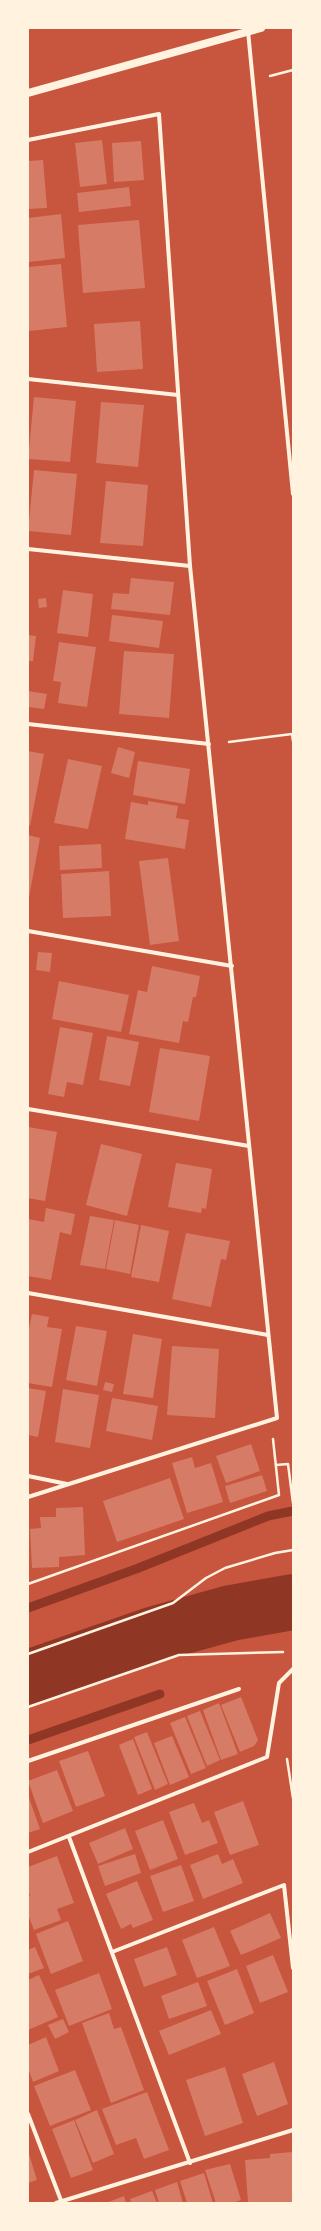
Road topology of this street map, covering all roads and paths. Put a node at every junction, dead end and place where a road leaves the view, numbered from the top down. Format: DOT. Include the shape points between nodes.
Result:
graph roads {
  1 [pos="261,28"];
  2 [pos="248,30"];
  3 [pos="293,70"];
  4 [pos="274,75"];
  5 [pos="28,93"];
  6 [pos="28,140"];
  7 [pos="28,379"];
  8 [pos="178,395"];
  9 [pos="293,494"];
  10 [pos="28,549"];
  11 [pos="190,566"];
  12 [pos="28,724"];
  13 [pos="293,741"];
  14 [pos="229,742"];
  15 [pos="209,744"];
  16 [pos="28,931"];
  17 [pos="232,966"];
  18 [pos="28,1109"];
  19 [pos="249,1146"];
  20 [pos="28,1294"];
  21 [pos="268,1335"];
  22 [pos="270,1420"];
  23 [pos="276,1465"];
  24 [pos="28,1476"];
  25 [pos="69,1484"];
  26 [pos="28,1497"];
  27 [pos="293,1503"];
  28 [pos="293,1550"];
  29 [pos="28,1584"];
  30 [pos="285,1652"];
  31 [pos="28,1654"];
  32 [pos="293,1669"];
  33 [pos="239,1689"];
  34 [pos="28,1707"];
  35 [pos="286,1752"];
  36 [pos="28,1761"];
  37 [pos="293,1798"];
  38 [pos="69,1837"];
  39 [pos="28,1852"];
  40 [pos="112,1952"];
  41 [pos="293,1968"];
  42 [pos="28,2114"];
  43 [pos="293,2130"];
  44 [pos="190,2163"];
  45 [pos="62,2202"];
  46 [pos="56,2203"];
  1 -- 2 [label="main road"];
  2 -- 5 [label="main road"];
  2 -- 9 [label="street"];
  3 -- 4 [label="path"];
  6 -- 8 [label="street" via="159,114"];
  7 -- 8 [label="street"];
  8 -- 11 [label="street"];
  10 -- 11 [label="street"];
  11 -- 15 [label="street"];
  12 -- 15 [label="street"];
  13 -- 14 [label="path" via="292,734"];
  15 -- 17 [label="street"];
  16 -- 17 [label="street"];
  17 -- 19 [label="street"];
  18 -- 19 [label="street"];
  19 -- 21 [label="street"];
  20 -- 21 [label="street"];
  21 -- 22 [label="street" via="278,1418"];
  22 -- 23 [label="path"];
  22 -- 25 [label="street"];
  23 -- 27 [label="path" via="288,1464"];
  23 -- 29 [label="path" via="279,1495"];
  24 -- 25 [label="street"];
  25 -- 26 [label="street"];
  28 -- 31 [label="path" via="225,1568 206,1578 173,1603"];
  30 -- 34 [label="path" via="179,1655"];
  32 -- 38 [label="street" via="280,1684 267,1757"];
  33 -- 36 [label="street"];
  35 -- 37 [label="path"];
  38 -- 39 [label="street"];
  38 -- 40 [label="street"];
  40 -- 41 [label="street" via="284,1885"];
  40 -- 44 [label="street"];
  42 -- 45 [label="street"];
  43 -- 44 [label="street"];
  44 -- 45 [label="street"];
  45 -- 46 [label="street"];
}
